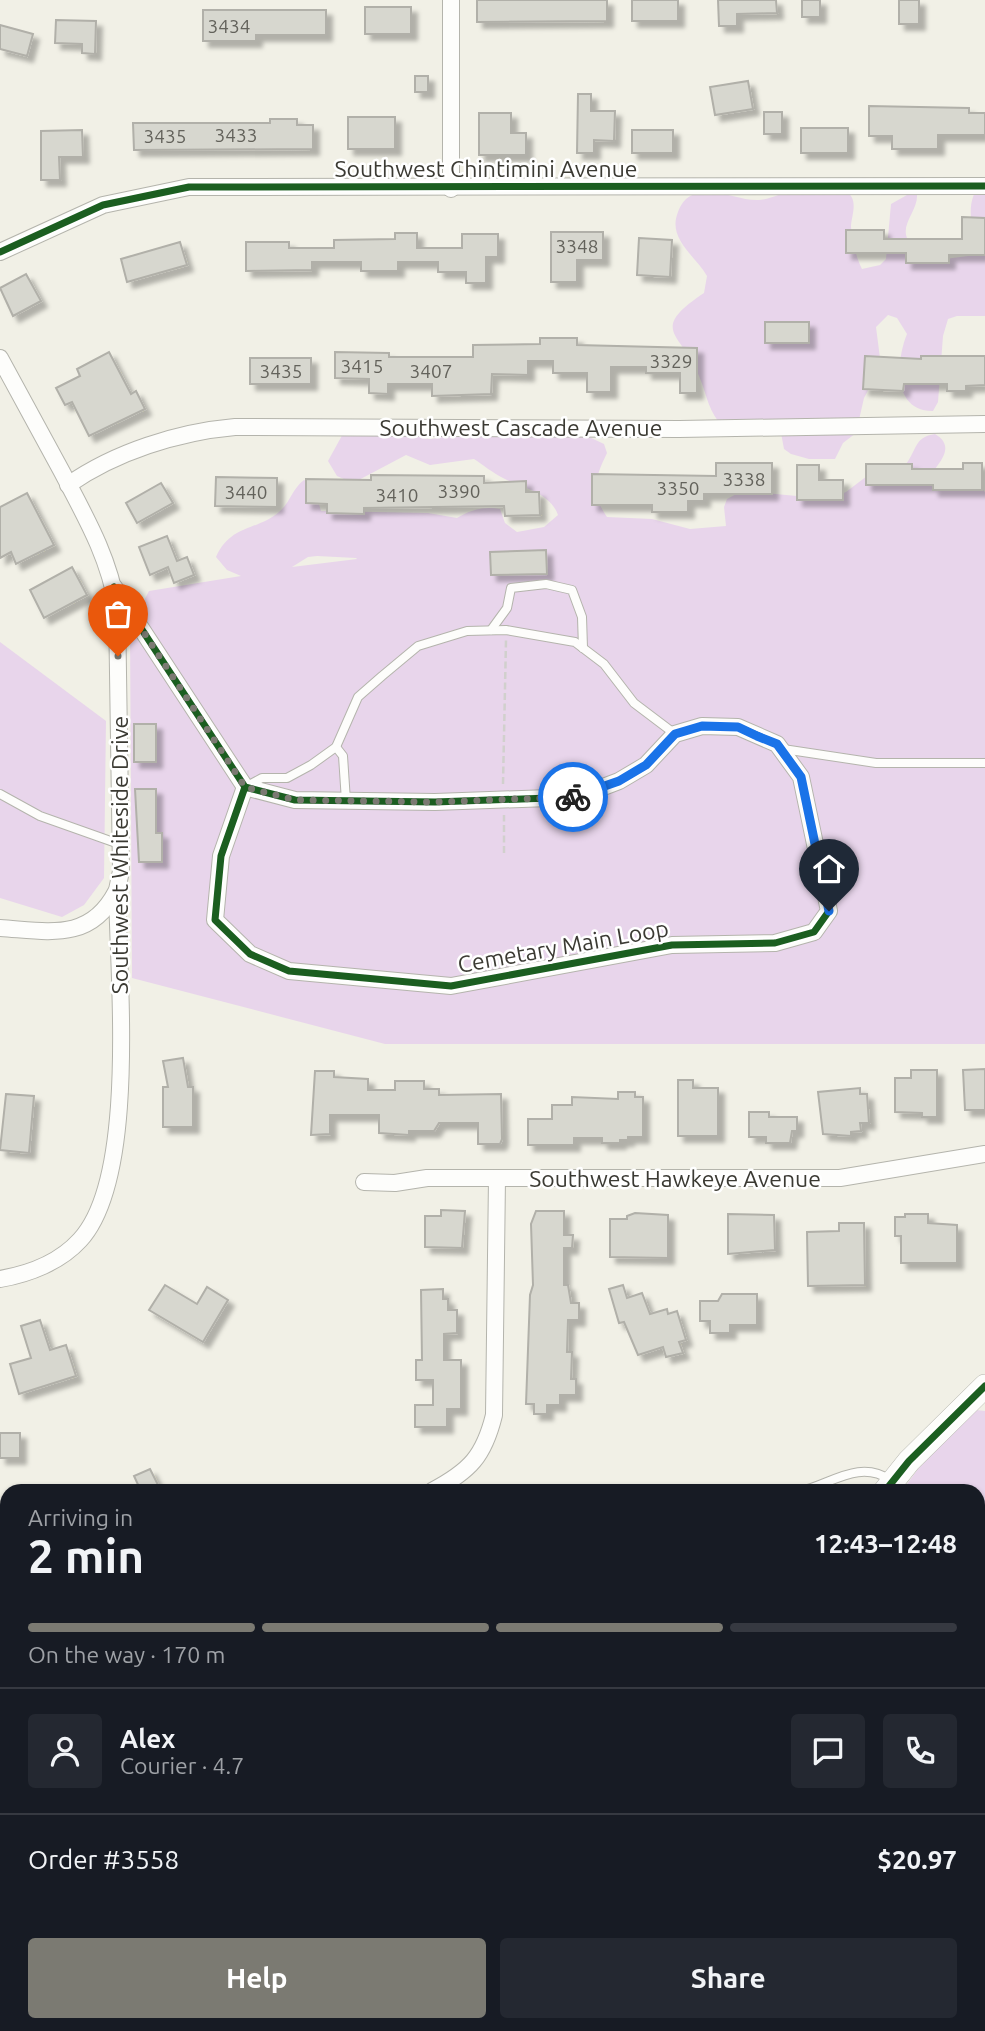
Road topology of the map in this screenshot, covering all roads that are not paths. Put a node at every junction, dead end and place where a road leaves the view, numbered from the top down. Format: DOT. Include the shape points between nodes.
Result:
graph roads {
  1 [pos="451,0"];
  2 [pos="985,186"];
  3 [pos="451,189"];
  4 [pos="0,252"];
  5 [pos="0,358"];
  6 [pos="985,424"];
  7 [pos="68,485"];
  8 [pos="114,587"];
  9 [pos="491,630"];
  10 [pos="583,648"];
  11 [pos="675,734"];
  12 [pos="336,747"];
  13 [pos="780,748"];
  14 [pos="985,763"];
  15 [pos="245,787"];
  16 [pos="0,794"];
  17 [pos="346,801"];
  18 [pos="119,844"];
  19 [pos="117,890"];
  20 [pos="0,928"];
  21 [pos="985,1154"];
  22 [pos="497,1178"];
  23 [pos="364,1182"];
  24 [pos="0,1279"];
  25 [pos="985,1386"];
  26 [pos="445,1484"];
  27 [pos="821,1484"];
  28 [pos="888,1484"];
  29 [pos="891,1484"];
  1 -- 3 [label="street"];
  2 -- 3 [label="street, Southwest Chintimini Avenue"];
  3 -- 4 [label="street, Southwest Chintimini Avenue" via="164,190 77,214"];
  5 -- 7 [label="street, Southwest Whiteside Drive"];
  6 -- 7 [label="street, Southwest Cascade Avenue" via="679,429 235,427 211,429 135,451"];
  7 -- 8 [label="street, Southwest Whiteside Drive" via="105,557"];
  8 -- 15 [label="street"];
  8 -- 18 [label="street, Southwest Whiteside Drive"];
  9 -- 10 [label="lane" via="543,635"];
  9 -- 10 [label="lane" via="507,608 511,588 546,584 572,590 582,617"];
  9 -- 12 [label="lane" via="467,631 418,646 358,697"];
  10 -- 11 [label="lane" via="604,664 634,703"];
  11 -- 13 [label="street, Cemetary Main Loop" via="702,726 738,727"];
  11 -- 17 [label="street" via="646,765 577,797"];
  12 -- 15 [label="lane" via="287,778 262,778"];
  12 -- 17 [label="lane" via="343,756"];
  13 -- 14 [label="lane" via="876,762"];
  13 -- 15 [label="street, Cemetary Main Loop" via="801,777 829,911 814,932 775,943 672,945 451,986 289,971 250,954 215,920 221,856"];
  15 -- 17 [label="street" via="295,800"];
  16 -- 18 [label="lane" via="40,816"];
  18 -- 19 [label="street, Southwest Whiteside Drive"];
  19 -- 20 [label="street" via="108,907 87,925 69,930"];
  19 -- 24 [label="street, Southwest Whiteside Drive" via="117,1123 102,1203 89,1228 63,1255 29,1272"];
  21 -- 22 [label="street, Southwest Hawkeye Avenue" via="840,1178"];
  22 -- 23 [label="street, Southwest Hawkeye Avenue"];
  22 -- 26 [label="street" via="494,1415 487,1445"];
  25 -- 29 [label="street"];
  27 -- 28 [label="lane" via="858,1471 881,1473"];
}
